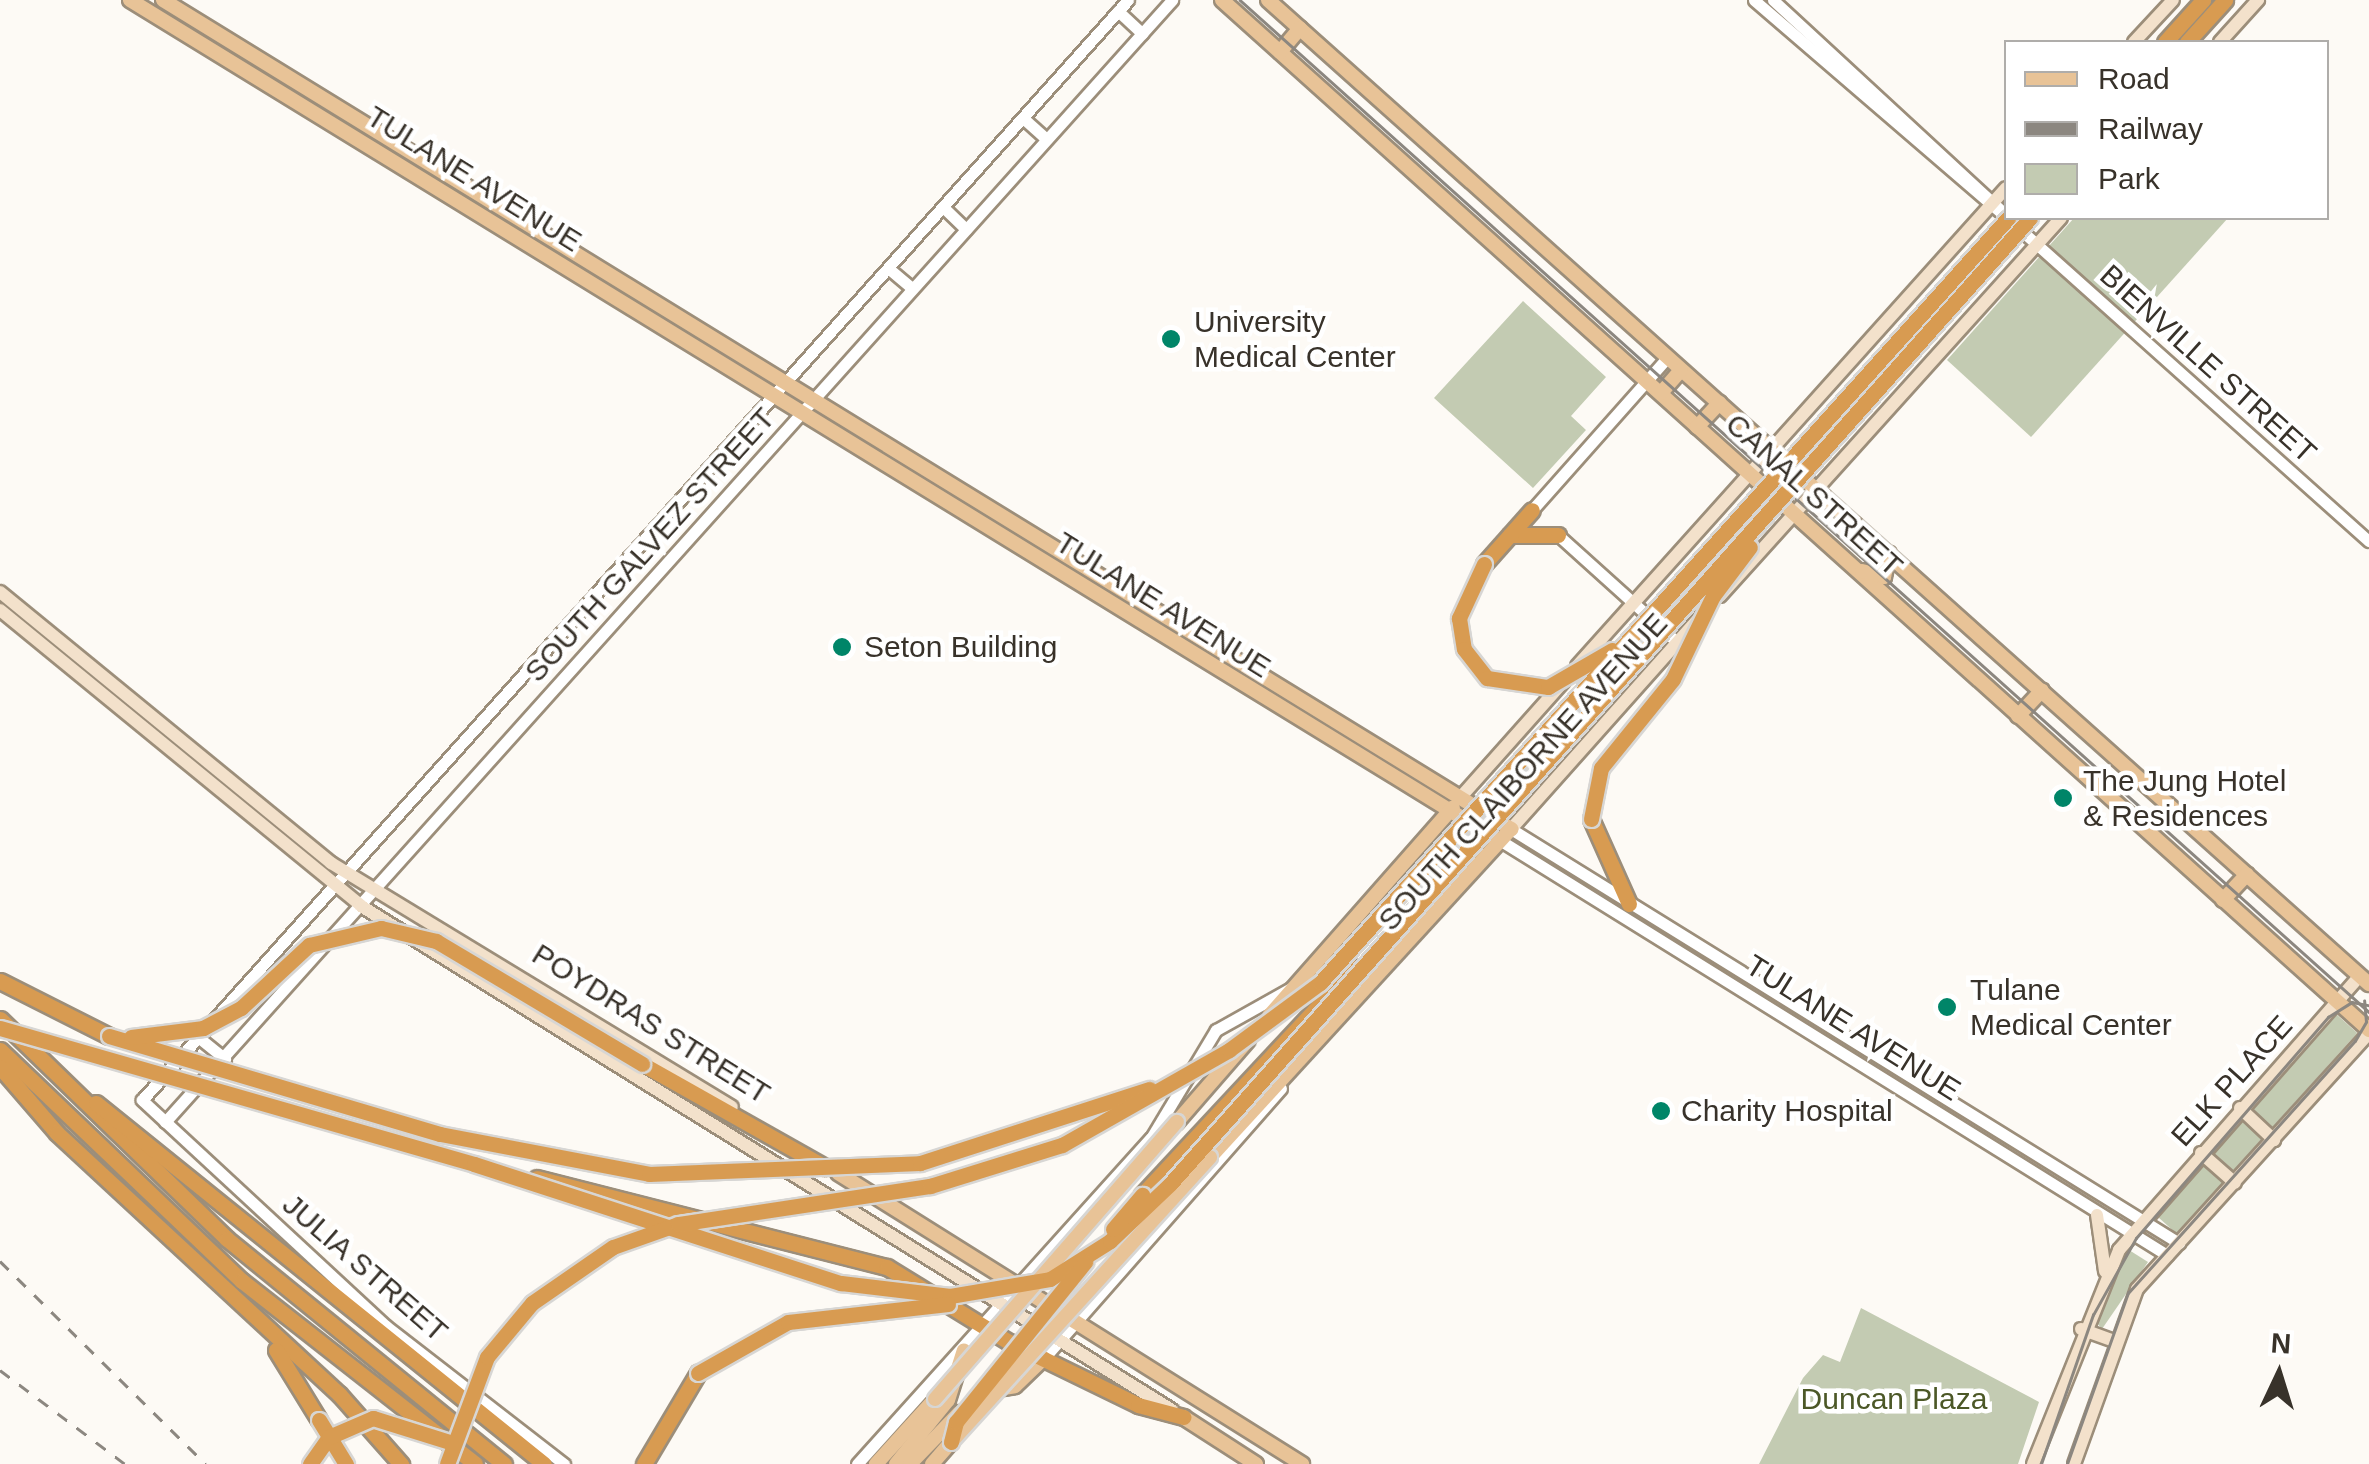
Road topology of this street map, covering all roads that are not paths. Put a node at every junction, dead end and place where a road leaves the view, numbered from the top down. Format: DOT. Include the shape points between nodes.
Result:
graph roads {
  1 [pos="130,0"];
  2 [pos="164,0"];
  3 [pos="1128,0"];
  4 [pos="1172,0"];
  5 [pos="1222,0"];
  6 [pos="1268,0"];
  7 [pos="1754,0"];
  8 [pos="1773,0"];
  9 [pos="2173,0"];
  10 [pos="2203,0"];
  11 [pos="2225,0"];
  12 [pos="2258,0"];
  13 [pos="1118,11"];
  14 [pos="1300,28"];
  15 [pos="1142,32"];
  16 [pos="2136,40"];
  17 [pos="2167,40"];
  18 [pos="2189,40"];
  19 [pos="2222,40"];
  20 [pos="1280,52"];
  21 [pos="1022,118"];
  22 [pos="1046,139"];
  23 [pos="2004,190"];
  24 [pos="1992,204"];
  25 [pos="943,207"];
  26 [pos="2004,214"];
  27 [pos="2007,220"];
  28 [pos="2011,220"];
  29 [pos="2028,220"];
  30 [pos="2059,220"];
  31 [pos="966,228"];
  32 [pos="2037,245"];
  33 [pos="888,268"];
  34 [pos="912,288"];
  35 [pos="1668,358"];
  36 [pos="1681,370"];
  37 [pos="1648,381"];
  38 [pos="784,384"];
  39 [pos="1881,384"];
  40 [pos="1660,393"];
  41 [pos="772,398"];
  42 [pos="812,401"];
  43 [pos="1719,403"];
  44 [pos="799,414"];
  45 [pos="1698,427"];
  46 [pos="1773,450"];
  47 [pos="1751,476"];
  48 [pos="1819,491"];
  49 [pos="1532,510"];
  50 [pos="1796,517"];
  51 [pos="1510,535"];
  52 [pos="1558,535"];
  53 [pos="2369,541"];
  54 [pos="1889,554"];
  55 [pos="1856,569"];
  56 [pos="0,592"];
  57 [pos="1634,605"];
  58 [pos="0,613"];
  59 [pos="1632,637"];
  60 [pos="1677,642"];
  61 [pos="2042,690"];
  62 [pos="2018,716"];
  63 [pos="1459,798"];
  64 [pos="1448,812"];
  65 [pos="1511,828"];
  66 [pos="1498,839"];
  67 [pos="347,874"];
  68 [pos="2247,874"];
  69 [pos="335,887"];
  70 [pos="375,890"];
  71 [pos="2223,900"];
  72 [pos="1629,904"];
  73 [pos="361,906"];
  74 [pos="1377,947"];
  75 [pos="2366,975"];
  76 [pos="0,981"];
  77 [pos="1295,986"];
  78 [pos="242,991"];
  79 [pos="2336,1002"];
  80 [pos="265,1014"];
  81 [pos="0,1019"];
  82 [pos="0,1028"];
  83 [pos="2369,1032"];
  84 [pos="109,1036"];
  85 [pos="198,1037"];
  86 [pos="0,1050"];
  87 [pos="225,1059"];
  88 [pos="0,1067"];
  89 [pos="1296,1069"];
  90 [pos="1190,1073"];
  91 [pos="63,1080"];
  92 [pos="142,1100"];
  93 [pos="2240,1108"];
  94 [pos="165,1122"];
  95 [pos="2274,1140"];
  96 [pos="2201,1153"];
  97 [pos="474,1164"];
  98 [pos="838,1173"];
  99 [pos="2234,1183"];
  100 [pos="2097,1214"];
  101 [pos="2141,1220"];
  102 [pos="2130,1235"];
  103 [pos="2179,1242"];
  104 [pos="2167,1255"];
  105 [pos="2105,1272"];
  106 [pos="1019,1287"];
  107 [pos="1003,1308"];
  108 [pos="1078,1321"];
  109 [pos="984,1328"];
  110 [pos="2081,1329"];
  111 [pos="262,1330"];
  112 [pos="2114,1341"];
  113 [pos="1058,1342"];
  114 [pos="964,1350"];
  115 [pos="1044,1358"];
  116 [pos="1183,1417"];
  117 [pos="496,1424"];
  118 [pos="951,1442"];
  119 [pos="453,1443"];
  120 [pos="917,1458"];
  121 [pos="310,1464"];
  122 [pos="346,1464"];
  123 [pos="401,1464"];
  124 [pos="447,1464"];
  125 [pos="475,1464"];
  126 [pos="504,1464"];
  127 [pos="532,1464"];
  128 [pos="544,1464"];
  129 [pos="564,1464"];
  130 [pos="644,1464"];
  131 [pos="857,1464"];
  132 [pos="876,1464"];
  133 [pos="896,1464"];
  134 [pos="1256,1464"];
  135 [pos="1302,1464"];
  136 [pos="2033,1464"];
  137 [pos="2074,1464"];
  1 -- 41 [label="main road, TULANE AVENUE"];
  2 -- 38 [label="main road, TULANE AVENUE"];
  3 -- 13 [label="street, SOUTH GALVEZ STREET"];
  4 -- 15 [label="street, SOUTH GALVEZ STREET"];
  5 -- 20 [label="main road, CANAL STREET"];
  6 -- 14 [label="main road, CANAL STREET"];
  7 -- 24 [label="street, BIENVILLE STREET"];
  8 -- 24 [label="street, BIENVILLE STREET"];
  9 -- 16 [label="main road"];
  10 -- 17 [label="highway"];
  11 -- 18 [label="highway"];
  12 -- 19 [label="main road"];
  13 -- 15 [label="street"];
  13 -- 21 [label="street, SOUTH GALVEZ STREET"];
  14 -- 20 [label="main road"];
  14 -- 35 [label="main road, CANAL STREET"];
  15 -- 22 [label="street, SOUTH GALVEZ STREET"];
  20 -- 37 [label="main road, CANAL STREET"];
  21 -- 22 [label="street"];
  21 -- 25 [label="street, SOUTH GALVEZ STREET"];
  22 -- 31 [label="street, SOUTH GALVEZ STREET"];
  23 -- 24 [label="main road, SOUTH CLAIBORNE AVENUE"];
  24 -- 26 [label="street, BIENVILLE STREET"];
  24 -- 46 [label="main road, SOUTH CLAIBORNE AVENUE"];
  25 -- 31 [label="street"];
  25 -- 33 [label="street, SOUTH GALVEZ STREET"];
  27 -- 59 [label="highway, bridge"];
  28 -- 32 [label="street, BIENVILLE STREET"];
  29 -- 39 [label="highway, bridge"];
  30 -- 32 [label="main road, SOUTH CLAIBORNE AVENUE"];
  31 -- 34 [label="street, SOUTH GALVEZ STREET"];
  32 -- 48 [label="main road, SOUTH CLAIBORNE AVENUE"];
  32 -- 53 [label="street, BIENVILLE STREET"];
  33 -- 34 [label="street"];
  33 -- 38 [label="street, SOUTH GALVEZ STREET"];
  34 -- 42 [label="street, SOUTH GALVEZ STREET"];
  35 -- 36 [label="main road, CANAL STREET"];
  35 -- 37 [label="street"];
  36 -- 40 [label="main road"];
  36 -- 43 [label="main road, CANAL STREET"];
  37 -- 40 [label="main road, CANAL STREET"];
  37 -- 49 [label="street"];
  38 -- 41 [label="street, SOUTH GALVEZ STREET"];
  38 -- 42 [label="main road, TULANE AVENUE"];
  39 -- 72 [label="highway, bridge" via="1720,584 1672,679 1601,768 1590,819"];
  39 -- 74 [label="highway, bridge"];
  40 -- 45 [label="main road, CANAL STREET"];
  41 -- 44 [label="main road, TULANE AVENUE"];
  41 -- 67 [label="street, SOUTH GALVEZ STREET"];
  42 -- 44 [label="street, SOUTH GALVEZ STREET"];
  42 -- 63 [label="main road, TULANE AVENUE"];
  43 -- 45 [label="main road"];
  43 -- 46 [label="main road, CANAL STREET"];
  44 -- 64 [label="main road, TULANE AVENUE"];
  44 -- 70 [label="street, SOUTH GALVEZ STREET"];
  45 -- 47 [label="main road, CANAL STREET"];
  46 -- 47 [label="main road, SOUTH CLAIBORNE AVENUE"];
  46 -- 48 [label="main road, CANAL STREET"];
  47 -- 50 [label="main road, CANAL STREET"];
  47 -- 57 [label="main road, SOUTH CLAIBORNE AVENUE"];
  48 -- 50 [label="main road, SOUTH CLAIBORNE AVENUE"];
  48 -- 54 [label="main road, CANAL STREET"];
  49 -- 51 [label="highway"];
  50 -- 55 [label="main road, CANAL STREET"];
  50 -- 60 [label="main road, SOUTH CLAIBORNE AVENUE"];
  51 -- 52 [label="highway"];
  51 -- 59 [label="highway, bridge" via="1463,597 1460,629 1468,657 1495,682 1555,686"];
  52 -- 57 [label="street"];
  54 -- 55 [label="main road" via="1884,577"];
  54 -- 61 [label="main road, CANAL STREET"];
  55 -- 62 [label="main road, CANAL STREET"];
  56 -- 67 [label="main road, POYDRAS STREET"];
  57 -- 60 [label="street"];
  57 -- 63 [label="main road, SOUTH CLAIBORNE AVENUE"];
  58 -- 69 [label="main road, POYDRAS STREET" via="44,641"];
  59 -- 90 [label="highway, bridge" via="1320,983"];
  60 -- 65 [label="main road, SOUTH CLAIBORNE AVENUE"];
  61 -- 62 [label="main road"];
  61 -- 68 [label="main road, CANAL STREET"];
  62 -- 71 [label="main road, CANAL STREET"];
  63 -- 64 [label="main road, SOUTH CLAIBORNE AVENUE"];
  63 -- 65 [label="main road, TULANE AVENUE"];
  64 -- 66 [label="main road, TULANE AVENUE"];
  64 -- 77 [label="main road, SOUTH CLAIBORNE AVENUE"];
  65 -- 66 [label="main road, SOUTH CLAIBORNE AVENUE"];
  65 -- 72 [label="street, TULANE AVENUE"];
  66 -- 89 [label="main road, SOUTH CLAIBORNE AVENUE"];
  66 -- 100 [label="street, TULANE AVENUE"];
  67 -- 69 [label="street, SOUTH GALVEZ STREET"];
  67 -- 70 [label="main road, POYDRAS STREET"];
  68 -- 71 [label="main road"];
  68 -- 75 [label="main road, CANAL STREET"];
  69 -- 73 [label="main road, POYDRAS STREET"];
  69 -- 78 [label="street, SOUTH GALVEZ STREET"];
  70 -- 73 [label="street, SOUTH GALVEZ STREET"];
  70 -- 98 [label="main road, POYDRAS STREET"];
  71 -- 79 [label="main road, CANAL STREET"];
  72 -- 101 [label="street, TULANE AVENUE"];
  73 -- 80 [label="street, SOUTH GALVEZ STREET"];
  73 -- 107 [label="main road, POYDRAS STREET"];
  74 -- 106 [label="highway, bridge" via="1138,1218 1050,1278"];
  74 -- 118 [label="highway, bridge" via="1239,1082 956,1422"];
  75 -- 79 [label="main road, ELK PLACE"];
  76 -- 84 [label="highway"];
  77 -- 106 [label="street, SOUTH CLAIBORNE AVENUE" via="1216,1030 1151,1138"];
  77 -- 132 [label="main road, SOUTH CLAIBORNE AVENUE, bridge"];
  78 -- 80 [label="street"];
  78 -- 85 [label="street, SOUTH GALVEZ STREET"];
  79 -- 83 [label="main road, CANAL STREET"];
  79 -- 93 [label="main road, ELK PLACE"];
  80 -- 87 [label="street, SOUTH GALVEZ STREET"];
  81 -- 91 [label="highway"];
  82 -- 97 [label="highway, bridge"];
  83 -- 95 [label="main road"];
  84 -- 90 [label="highway, bridge" via="440,1134 649,1174 750,1177 920,1163 1075,1119"];
  84 -- 98 [label="highway, bridge" via="203,1028 241,1008 309,945 380,928 436,941"];
  85 -- 87 [label="street"];
  85 -- 92 [label="street, SOUTH GALVEZ STREET"];
  86 -- 119 [label="highway" via="284,1316"];
  87 -- 94 [label="street, SOUTH GALVEZ STREET"];
  88 -- 111 [label="highway"];
  89 -- 108 [label="street, SOUTH CLAIBORNE AVENUE"];
  89 -- 118 [label="main road, SOUTH CLAIBORNE AVENUE, bridge"];
  90 -- 124 [label="highway, bridge" via="1091,1133 962,1178 678,1224 613,1247 532,1303 487,1357"];
  91 -- 117 [label="highway"];
  91 -- 126 [label="highway" via="156,1172"];
  92 -- 94 [label="street, JULIA STREET"];
  93 -- 95 [label="main road"];
  93 -- 96 [label="main road, ELK PLACE"];
  94 -- 129 [label="street, JULIA STREET" via="386,1326"];
  95 -- 99 [label="main road"];
  96 -- 99 [label="main road"];
  96 -- 101 [label="main road, ELK PLACE"];
  97 -- 106 [label="highway, bridge" via="840,1283 950,1296"];
  97 -- 109 [label="highway, bridge" via="668,1208 914,1280"];
  98 -- 106 [label="main road, POYDRAS STREET"];
  99 -- 103 [label="main road"];
  100 -- 102 [label="street, TULANE AVENUE"];
  100 -- 105 [label="main road"];
  101 -- 102 [label="main road, ELK PLACE"];
  101 -- 103 [label="street, TULANE AVENUE"];
  102 -- 104 [label="street, TULANE AVENUE"];
  102 -- 105 [label="main road, ELK PLACE"];
  103 -- 104 [label="main road"];
  104 -- 112 [label="main road" via="2137,1289"];
  105 -- 110 [label="main road, ELK PLACE"];
  106 -- 107 [label="street, SOUTH CLAIBORNE AVENUE"];
  106 -- 108 [label="main road, POYDRAS STREET"];
  106 -- 130 [label="highway, bridge" via="760,1331 698,1373"];
  107 -- 109 [label="street, SOUTH CLAIBORNE AVENUE"];
  107 -- 113 [label="main road, POYDRAS STREET"];
  108 -- 113 [label="street, SOUTH CLAIBORNE AVENUE"];
  108 -- 135 [label="main road, POYDRAS STREET"];
  109 -- 114 [label="street, SOUTH CLAIBORNE AVENUE"];
  109 -- 115 [label="highway"];
  110 -- 112 [label="main road"];
  110 -- 136 [label="main road, ELK PLACE"];
  111 -- 122 [label="highway, bridge"];
  111 -- 123 [label="highway" via="339,1394"];
  112 -- 137 [label="main road"];
  113 -- 115 [label="street, SOUTH CLAIBORNE AVENUE"];
  113 -- 116 [label="main road, POYDRAS STREET"];
  114 -- 120 [label="main road" via="948,1400"];
  114 -- 131 [label="street, SOUTH CLAIBORNE AVENUE"];
  115 -- 116 [label="highway"];
  115 -- 120 [label="main road" via="1015,1386 977,1394"];
  116 -- 134 [label="main road, POYDRAS STREET"];
  117 -- 127 [label="highway"];
  117 -- 128 [label="highway"];
  118 -- 120 [label="main road, SOUTH CLAIBORNE AVENUE"];
  119 -- 121 [label="highway, bridge" via="373,1418 328,1436"];
  119 -- 125 [label="highway"];
  120 -- 133 [label="main road"];
}
